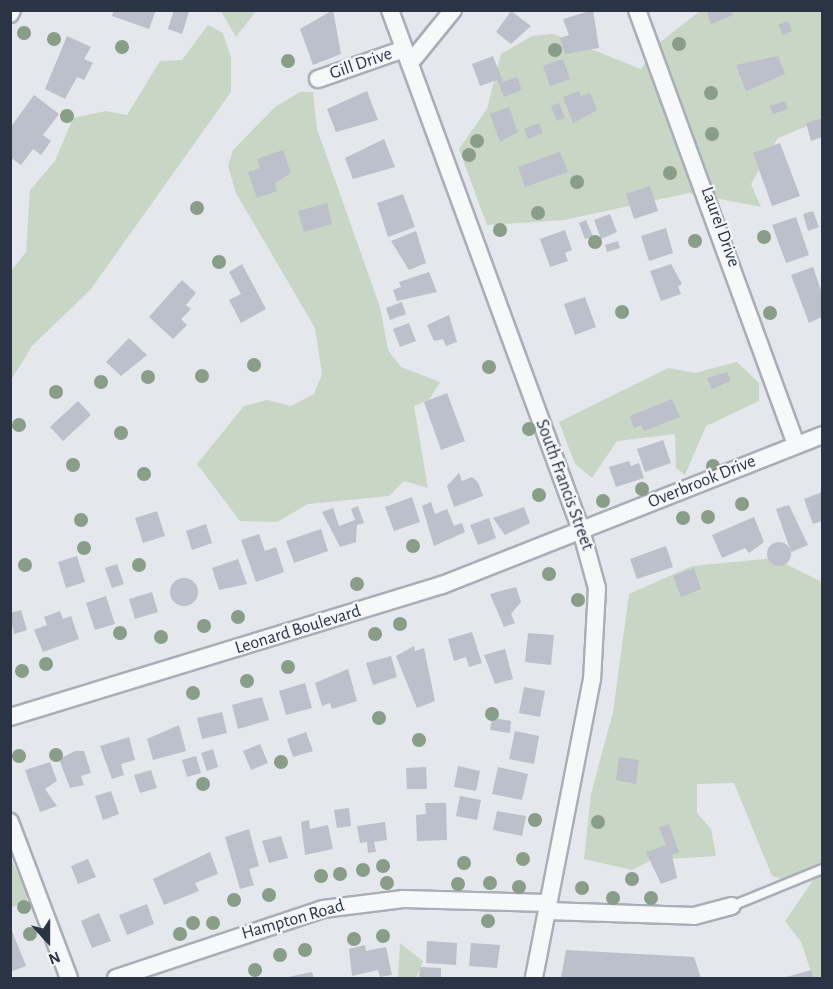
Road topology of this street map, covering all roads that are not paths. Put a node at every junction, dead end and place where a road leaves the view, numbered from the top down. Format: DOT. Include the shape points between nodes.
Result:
graph roads {
  1 [pos="390,10"];
  2 [pos="453,10"];
  3 [pos="637,10"];
  4 [pos="407,56"];
  5 [pos="318,79"];
  6 [pos="822,435"];
  7 [pos="796,445"];
  8 [pos="581,530"];
  9 [pos="10,717"];
  10 [pos="10,822"];
  11 [pos="822,869"];
  12 [pos="732,906"];
  13 [pos="548,907"];
  14 [pos="69,978"];
  15 [pos="116,978"];
  16 [pos="534,978"];
  1 -- 4 [label="street, South Francis Street"];
  2 -- 4 [label="street"];
  3 -- 7 [label="street, Laurel Drive"];
  4 -- 5 [label="street, Gill Drive"];
  4 -- 8 [label="street, South Francis Street"];
  6 -- 7 [label="street, Overbrook Drive"];
  7 -- 8 [label="street, Overbrook Drive"];
  8 -- 9 [label="street, Leonard Boulevard" via="442,585"];
  8 -- 13 [label="street, South Francis Street" via="597,588 598,638"];
  10 -- 14 [label="street"];
  11 -- 12 [label="lane"];
  12 -- 13 [label="street, Hampton Road" via="694,916"];
  13 -- 15 [label="street, Hampton Road" via="403,899 323,909"];
  13 -- 16 [label="street, South Francis Street"];
}
